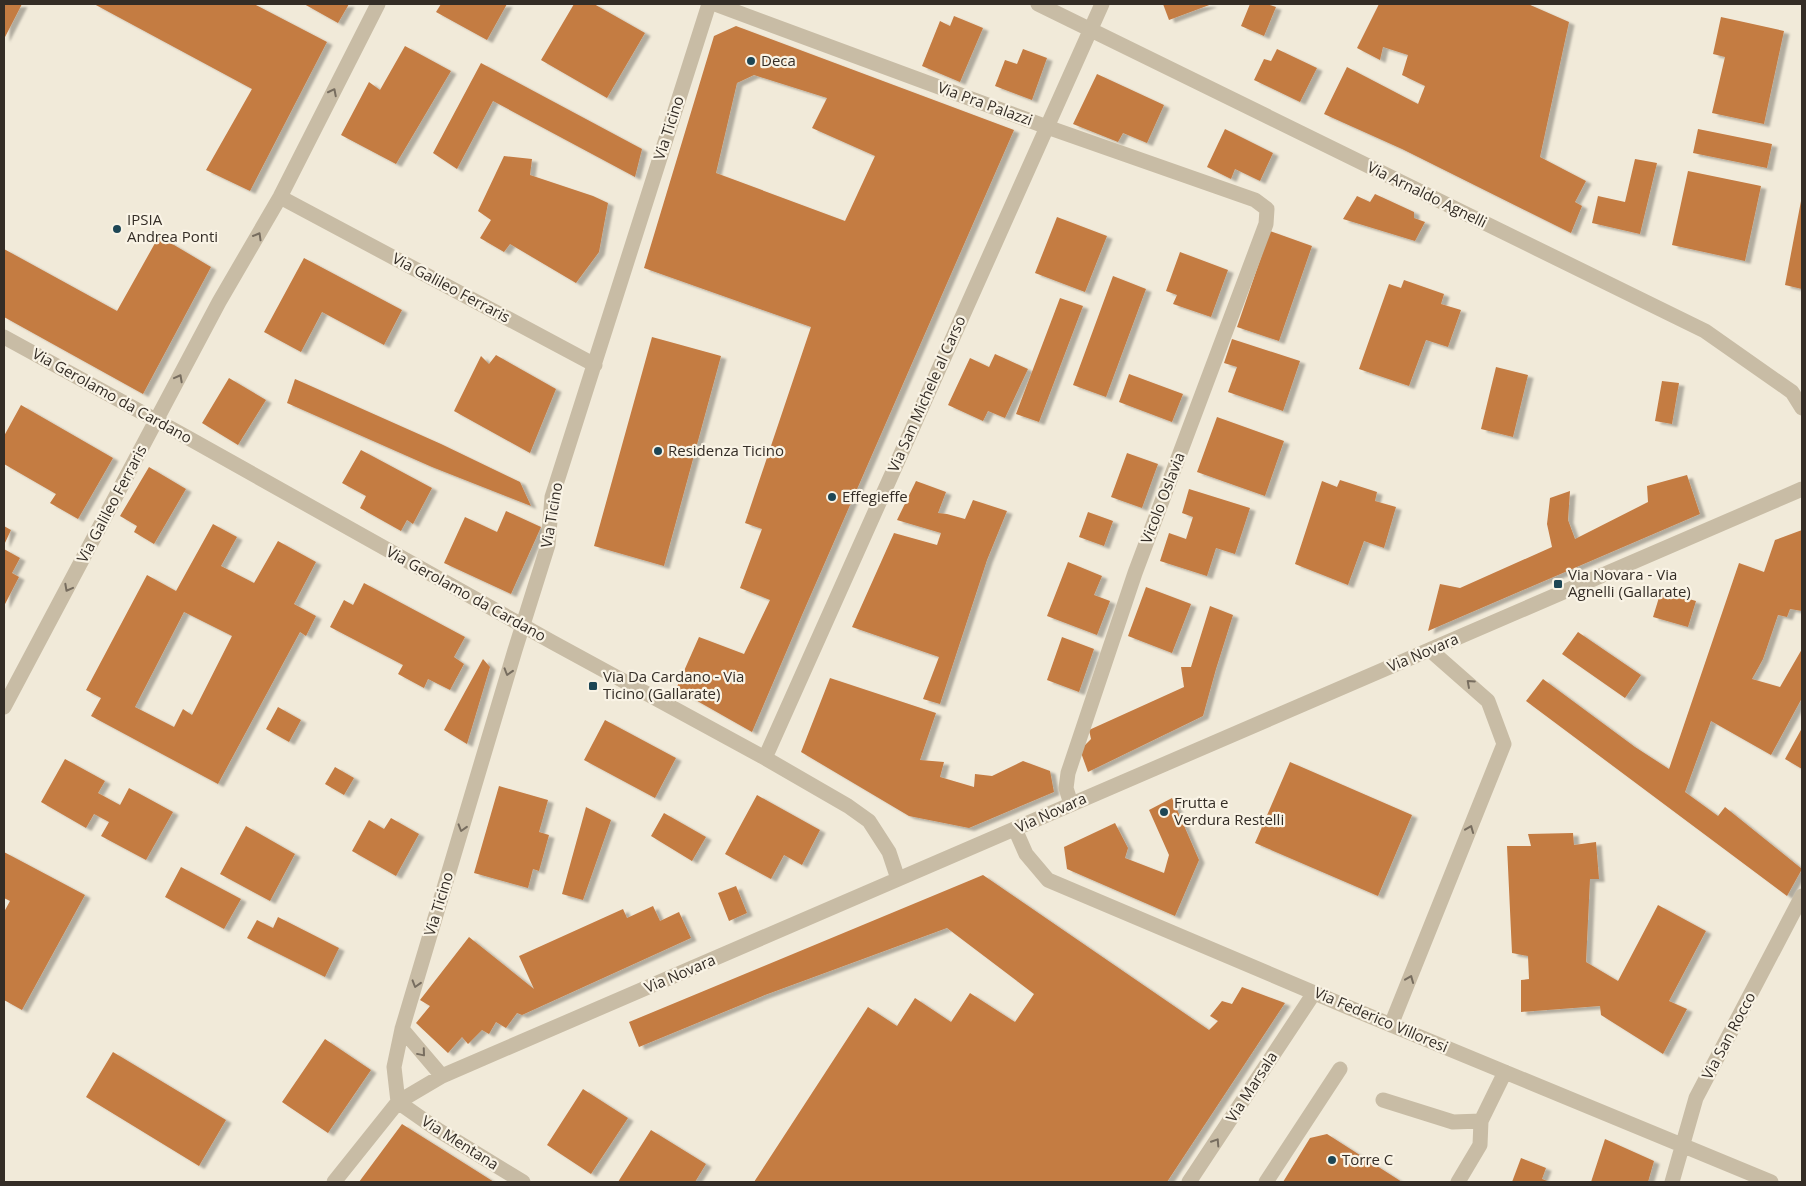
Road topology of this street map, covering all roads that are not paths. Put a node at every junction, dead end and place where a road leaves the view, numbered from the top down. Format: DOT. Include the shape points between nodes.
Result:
graph roads {
  1 [pos="378,4"];
  2 [pos="709,4"];
  3 [pos="715,4"];
  4 [pos="1038,4"];
  5 [pos="1102,4"];
  6 [pos="1090,30"];
  7 [pos="1046,127"];
  8 [pos="280,197"];
  9 [pos="1256,200"];
  10 [pos="4,336"];
  11 [pos="595,365"];
  12 [pos="1802,408"];
  13 [pos="157,421"];
  14 [pos="1802,489"];
  15 [pos="523,625"];
  16 [pos="1430,650"];
  17 [pos="4,707"];
  18 [pos="765,758"];
  19 [pos="1071,804"];
  20 [pos="1015,829"];
  21 [pos="898,879"];
  22 [pos="1802,896"];
  23 [pos="1314,992"];
  24 [pos="1391,1025"];
  25 [pos="402,1029"];
  26 [pos="1340,1069"];
  27 [pos="1504,1072"];
  28 [pos="442,1076"];
  29 [pos="1383,1100"];
  30 [pos="398,1102"];
  31 [pos="1481,1121"];
  32 [pos="1682,1145"];
  33 [pos="334,1182"];
  34 [pos="523,1182"];
  35 [pos="1189,1182"];
  36 [pos="1266,1182"];
  37 [pos="1458,1182"];
  38 [pos="1672,1182"];
  39 [pos="1771,1182"];
  8 -- 1 [label="street, Via Galileo Ferraris, one-way"];
  2 -- 11 [label="street, Via Ticino"];
  3 -- 7 [label="street, Via Pra Palazzi"];
  4 -- 6 [label="street, Via Arnaldo Agnelli"];
  5 -- 6 [label="street, Via San Michele al Carso"];
  6 -- 7 [label="street, Via San Michele al Carso"];
  6 -- 12 [label="street, Via Arnaldo Agnelli" via="1705,331 1792,392"];
  7 -- 9 [label="street, Via Pra Palazzi"];
  7 -- 18 [label="street, Via San Michele al Carso"];
  8 -- 11 [label="street, Via Galileo Ferraris"];
  13 -- 8 [label="street, Via Galileo Ferraris, one-way" via="219,302"];
  9 -- 19 [label="street, Vicolo Oslavia" via="1267,209 1266,224 1132,582 1068,773 1066,788"];
  10 -- 13 [label="street, Via Gerolamo da Cardano"];
  11 -- 15 [label="street, Via Ticino" via="552,497 548,546"];
  13 -- 15 [label="street, Via Gerolamo da Cardano"];
  13 -- 17 [label="street, Via Galileo Ferraris, one-way"];
  14 -- 16 [label="street, Via Novara"];
  15 -- 18 [label="street, Via Gerolamo da Cardano"];
  15 -- 25 [label="street, Via Ticino, one-way"];
  16 -- 19 [label="street, Via Novara"];
  24 -- 16 [label="street, one-way" via="1504,744 1488,701"];
  18 -- 21 [label="street, Via Gerolamo da Cardano" via="869,821 889,852"];
  19 -- 20 [label="street, Via Novara"];
  20 -- 21 [label="street, Via Novara"];
  20 -- 23 [label="street, Via Federico Villoresi" via="1026,854 1048,880"];
  21 -- 28 [label="street, Via Novara"];
  22 -- 32 [label="street, Via San Rocco" via="1696,1098"];
  23 -- 24 [label="street, Via Federico Villoresi"];
  35 -- 23 [label="street, Via Marsala, one-way"];
  24 -- 27 [label="street, Via Federico Villoresi"];
  25 -- 28 [label="street, one-way"];
  25 -- 30 [label="street, Via Ticino" via="394,1067"];
  26 -- 36 [label="street"];
  27 -- 31 [label="street"];
  27 -- 32 [label="street, Via Federico Villoresi"];
  28 -- 30 [label="street, Via Novara"];
  29 -- 31 [label="street" via="1453,1122"];
  30 -- 33 [label="street, Via Novara"];
  30 -- 34 [label="street, Via Mentana"];
  31 -- 37 [label="street" via="1480,1145"];
  32 -- 38 [label="street, Via San Rocco"];
  32 -- 39 [label="street, Via Federico Villoresi"];
}
